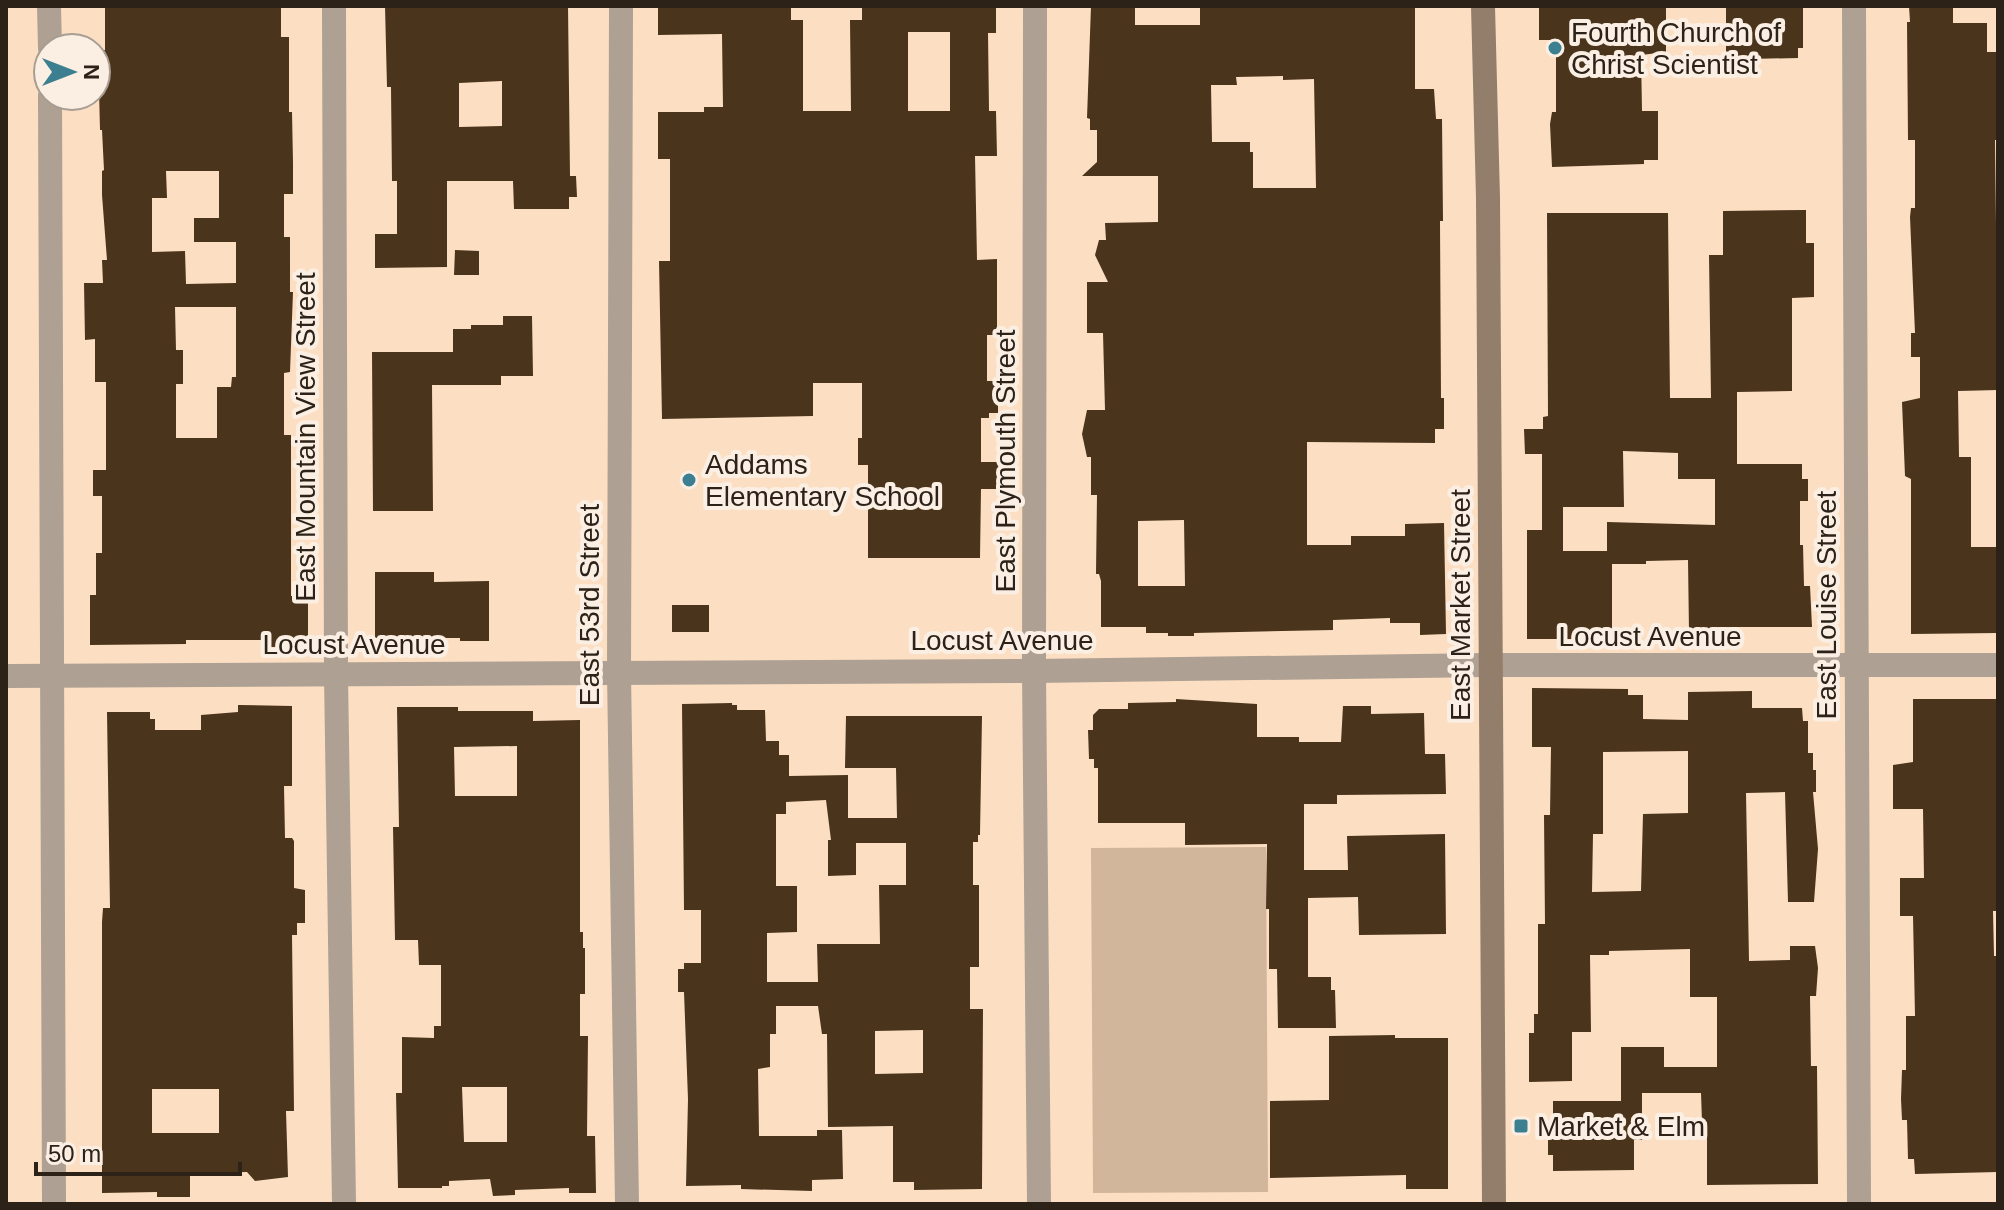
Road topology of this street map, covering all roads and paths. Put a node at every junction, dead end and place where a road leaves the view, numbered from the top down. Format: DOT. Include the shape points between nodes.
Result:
graph roads {
  1 [pos="49,6"];
  2 [pos="334,6"];
  3 [pos="621,6"];
  4 [pos="1035,6"];
  5 [pos="1483,6"];
  6 [pos="1854,6"];
  7 [pos="50,32"];
  8 [pos="50,112"];
  9 [pos="1489,665"];
  10 [pos="1998,665"];
  11 [pos="1856,666"];
  12 [pos="1034,671"];
  13 [pos="619,672"];
  14 [pos="336,674"];
  15 [pos="6,676"];
  16 [pos="52,676"];
  17 [pos="54,1204"];
  18 [pos="344,1204"];
  19 [pos="627,1204"];
  20 [pos="1039,1204"];
  21 [pos="1494,1204"];
  22 [pos="1859,1204"];
  1 -- 7 [label="street"];
  2 -- 14 [label="street, East Mountain View Street"];
  3 -- 13 [label="street, East 53rd Street"];
  4 -- 12 [label="street, East Plymouth Street"];
  5 -- 9 [label="street, East Market Street"];
  6 -- 11 [label="street, East Louise Street"];
  8 -- 16 [label="street"];
  9 -- 11 [label="street, Locust Avenue"];
  9 -- 12 [label="street, Locust Avenue"];
  9 -- 21 [label="street, East Market Street"];
  10 -- 11 [label="street, Locust Avenue"];
  11 -- 22 [label="street, East Louise Street"];
  12 -- 13 [label="street, Locust Avenue"];
  12 -- 20 [label="street, East Plymouth Street"];
  13 -- 14 [label="street, Locust Avenue"];
  13 -- 19 [label="street, East 53rd Street"];
  14 -- 16 [label="street, Locust Avenue"];
  14 -- 18 [label="street, East Mountain View Street"];
  15 -- 16 [label="street, Locust Avenue"];
  16 -- 17 [label="street"];
}
